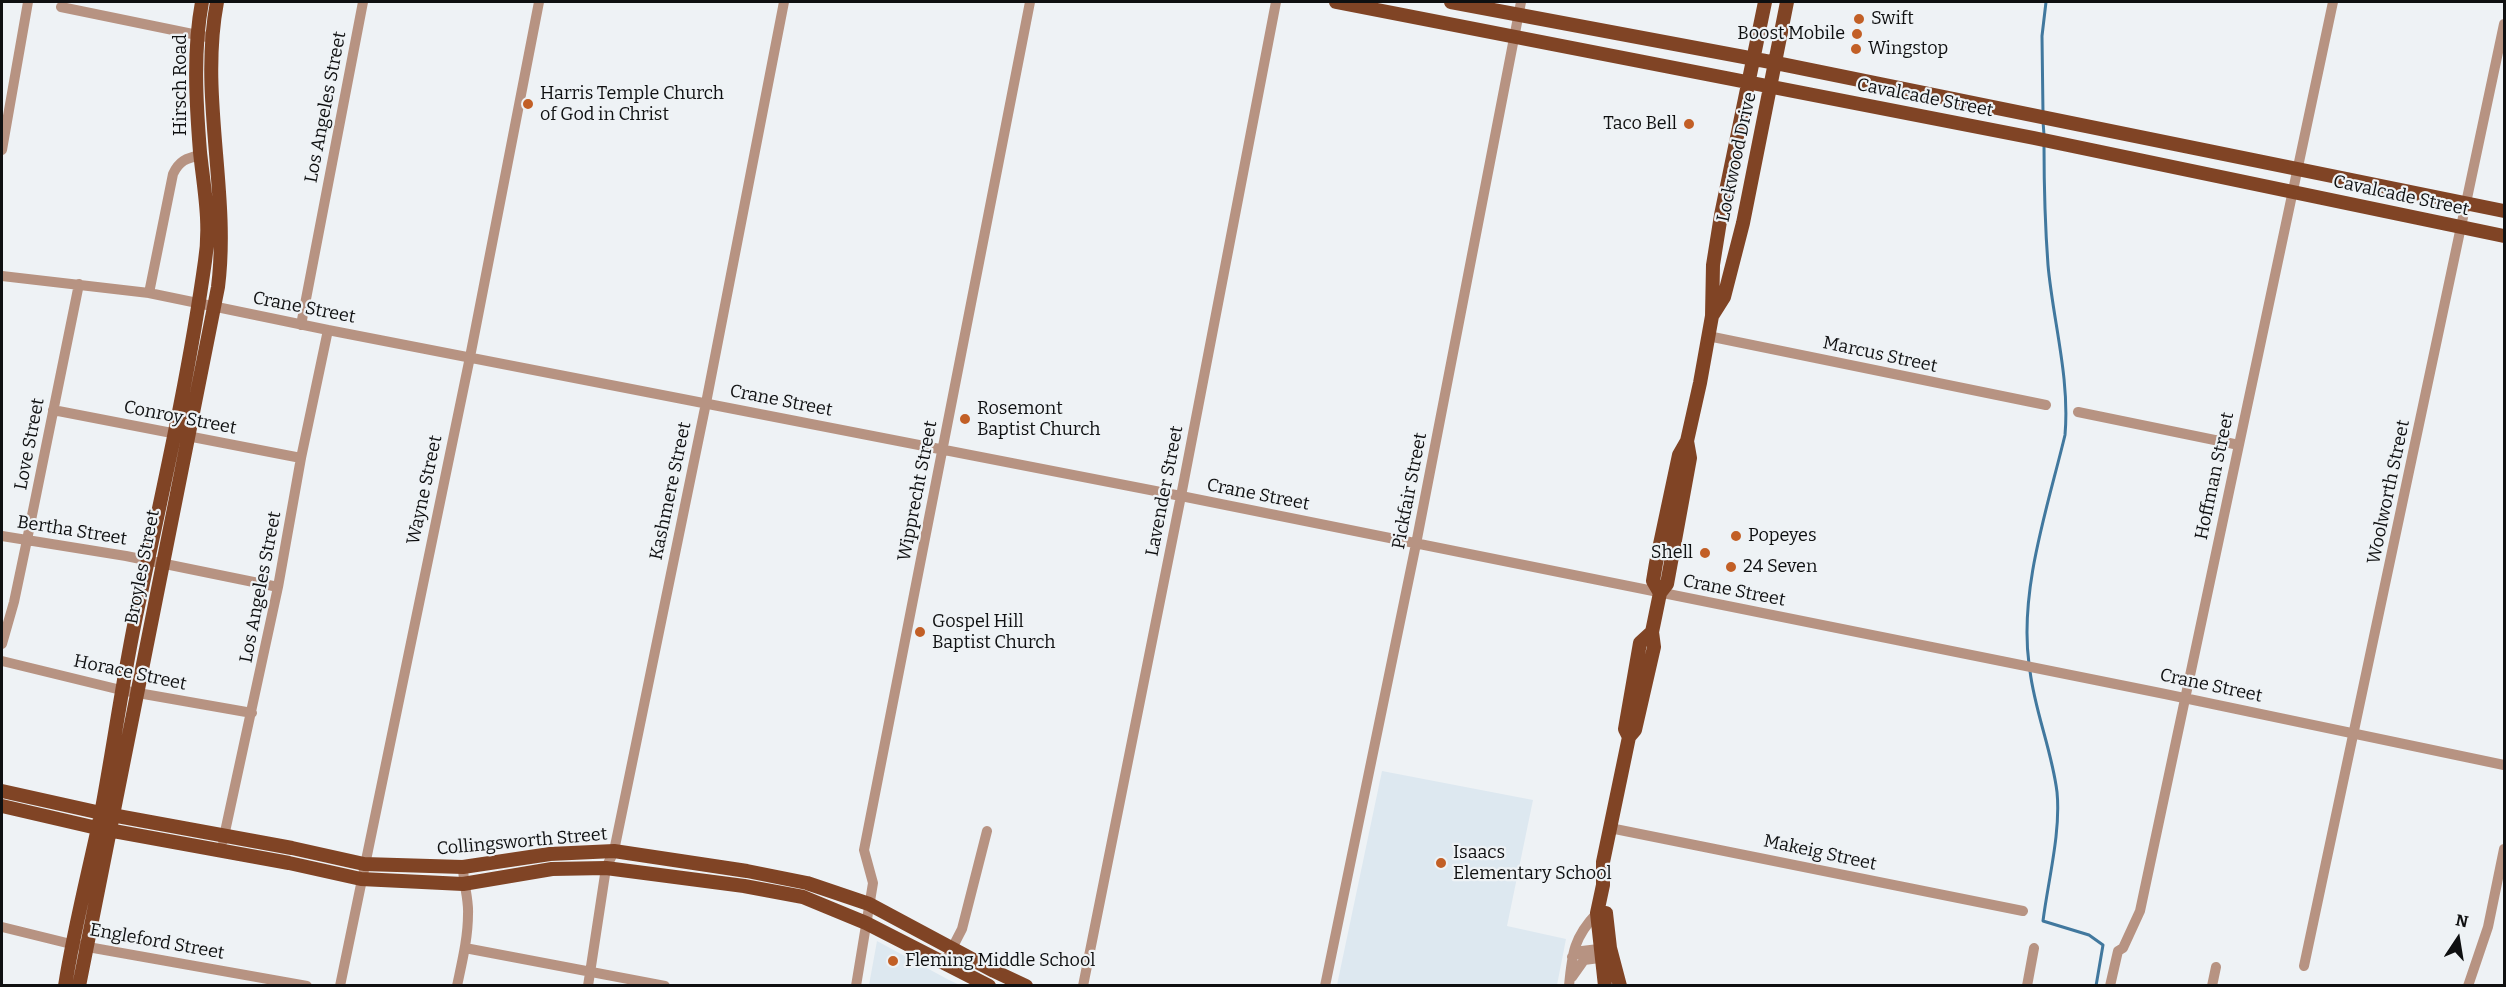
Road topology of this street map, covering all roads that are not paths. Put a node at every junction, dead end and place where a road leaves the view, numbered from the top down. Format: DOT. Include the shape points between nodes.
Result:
graph roads {
  1 [pos="28,2"];
  2 [pos="202,2"];
  3 [pos="217,2"];
  4 [pos="363,2"];
  5 [pos="540,2"];
  6 [pos="784,2"];
  7 [pos="1029,2"];
  8 [pos="1276,2"];
  9 [pos="1336,2"];
  10 [pos="1451,2"];
  11 [pos="1765,2"];
  12 [pos="1787,2"];
  13 [pos="2333,2"];
  14 [pos="61,7"];
  15 [pos="1398,7"];
  16 [pos="1520,8"];
  17 [pos="2505,24"];
  18 [pos="198,35"];
  19 [pos="212,38"];
  20 [pos="1515,38"];
  21 [pos="1754,59"];
  22 [pos="1776,63"];
  23 [pos="1748,81"];
  24 [pos="1770,86"];
  25 [pos="1949,99"];
  26 [pos="1945,120"];
  27 [pos="2117,132"];
  28 [pos="2,150"];
  29 [pos="216,154"];
  30 [pos="2114,154"];
  31 [pos="201,155"];
  32 [pos="2296,168"];
  33 [pos="2291,192"];
  34 [pos="2467,203"];
  35 [pos="2505,211"];
  36 [pos="1721,215"];
  37 [pos="1743,223"];
  38 [pos="2461,228"];
  39 [pos="2505,236"];
  40 [pos="2,276"];
  41 [pos="79,284"];
  42 [pos="149,293"];
  43 [pos="198,304"];
  44 [pos="214,307"];
  45 [pos="1712,316"];
  46 [pos="301,325"];
  47 [pos="328,330"];
  48 [pos="1708,336"];
  49 [pos="470,357"];
  50 [pos="706,403"];
  51 [pos="2046,405"];
  52 [pos="53,410"];
  53 [pos="2078,412"];
  54 [pos="173,434"];
  55 [pos="189,437"];
  56 [pos="2239,445"];
  57 [pos="943,450"];
  58 [pos="301,458"];
  59 [pos="1181,496"];
  60 [pos="2,536"];
  61 [pos="27,540"];
  62 [pos="1416,544"];
  63 [pos="154,562"];
  64 [pos="278,587"];
  65 [pos="1660,593"];
  66 [pos="2,644"];
  67 [pos="2,661"];
  68 [pos="121,690"];
  69 [pos="137,693"];
  70 [pos="2185,698"];
  71 [pos="252,713"];
  72 [pos="2354,733"];
  73 [pos="2505,765"];
  74 [pos="2,791"];
  75 [pos="2,806"];
  76 [pos="107,814"];
  77 [pos="1610,828"];
  78 [pos="103,829"];
  79 [pos="987,831"];
  80 [pos="225,836"];
  81 [pos="2505,849"];
  82 [pos="220,850"];
  83 [pos="614,851"];
  84 [pos="364,864"];
  85 [pos="463,867"];
  86 [pos="606,868"];
  87 [pos="362,879"];
  88 [pos="463,884"];
  89 [pos="1602,893"];
  90 [pos="869,904"];
  91 [pos="2023,911"];
  92 [pos="1597,913"];
  93 [pos="867,923"];
  94 [pos="2,927"];
  95 [pos="78,945"];
  96 [pos="465,948"];
  97 [pos="2034,948"];
  98 [pos="952,949"];
  99 [pos="1606,953"];
  100 [pos="1572,957"];
  101 [pos="945,962"];
  102 [pos="2304,966"];
  103 [pos="2216,967"];
  104 [pos="591,971"];
  105 [pos="65,986"];
  106 [pos="79,986"];
  107 [pos="307,986"];
  108 [pos="340,986"];
  109 [pos="457,986"];
  110 [pos="588,986"];
  111 [pos="665,986"];
  112 [pos="856,986"];
  113 [pos="989,986"];
  114 [pos="1026,986"];
  115 [pos="1083,986"];
  116 [pos="1325,986"];
  117 [pos="1605,986"];
  118 [pos="1620,986"];
  119 [pos="2027,986"];
  120 [pos="2110,986"];
  121 [pos="2212,986"];
  122 [pos="2468,986"];
  1 -- 28 [label="street"];
  2 -- 18 [label="main road, Hirsch Road"];
  3 -- 19 [label="main road, Hirsch Road"];
  4 -- 46 [label="street, Los Angeles Street"];
  5 -- 49 [label="street, Wayne Street"];
  6 -- 50 [label="street, Kashmere Street"];
  7 -- 57 [label="street, Wipprecht Street"];
  8 -- 59 [label="street, Lavender Street"];
  9 -- 15 [label="main road, Cavalcade Street"];
  10 -- 16 [label="main road, Cavalcade Street"];
  11 -- 21 [label="main road, Lockwood Drive"];
  12 -- 22 [label="main road, Lockwood Drive"];
  13 -- 32 [label="street, Hoffman Street"];
  14 -- 18 [label="street"];
  15 -- 20 [label="main road, Cavalcade Street"];
  16 -- 20 [label="street, Pickfair Street"];
  16 -- 21 [label="main road, Cavalcade Street"];
  17 -- 34 [label="street, Woolworth Street"];
  18 -- 19 [label="street"];
  18 -- 31 [label="main road, Hirsch Road"];
  19 -- 29 [label="main road, Hirsch Road"];
  20 -- 23 [label="main road, Cavalcade Street"];
  20 -- 62 [label="street, Pickfair Street"];
  21 -- 22 [label="main road, Cavalcade Street"];
  21 -- 23 [label="main road, Lockwood Drive"];
  22 -- 24 [label="main road, Lockwood Drive"];
  22 -- 25 [label="main road, Cavalcade Street"];
  23 -- 24 [label="main road, Cavalcade Street"];
  23 -- 36 [label="main road, Lockwood Drive"];
  24 -- 26 [label="main road, Cavalcade Street"];
  24 -- 37 [label="main road, Lockwood Drive"];
  25 -- 26 [label="main road"];
  25 -- 27 [label="main road, Cavalcade Street"];
  26 -- 30 [label="main road, Cavalcade Street"];
  27 -- 30 [label="main road"];
  27 -- 32 [label="main road, Cavalcade Street"];
  29 -- 44 [label="main road, Broyles Street" via="222,237"];
  30 -- 33 [label="main road, Cavalcade Street"];
  31 -- 42 [label="street, Hirsch Road" via="183,161 173,174"];
  31 -- 43 [label="main road, Broyles Street" via="208,237"];
  32 -- 33 [label="street, Hoffman Street"];
  32 -- 34 [label="main road, Cavalcade Street"];
  33 -- 38 [label="main road, Cavalcade Street"];
  33 -- 56 [label="street, Hoffman Street"];
  34 -- 35 [label="main road, Cavalcade Street"];
  34 -- 38 [label="street, Woolworth Street"];
  36 -- 37 [label="main road"];
  36 -- 45 [label="main road, Lockwood Drive" via="1713,265"];
  37 -- 45 [label="main road, Lockwood Drive" via="1724,297"];
  38 -- 39 [label="main road, Cavalcade Street"];
  38 -- 72 [label="street, Woolworth Street"];
  40 -- 41 [label="street, Crane Street"];
  41 -- 42 [label="street, Crane Street"];
  41 -- 52 [label="street, Love Street"];
  42 -- 43 [label="street, Crane Street"];
  43 -- 44 [label="street, Crane Street"];
  43 -- 54 [label="main road, Broyles Street"];
  44 -- 46 [label="street, Crane Street"];
  44 -- 55 [label="main road, Broyles Street"];
  45 -- 48 [label="main road, Lockwood Drive"];
  46 -- 47 [label="street, Crane Street"];
  47 -- 49 [label="street, Crane Street"];
  47 -- 58 [label="street, Los Angeles Street"];
  48 -- 51 [label="street, Marcus Street"];
  48 -- 65 [label="main road, Lockwood Drive" via="1687,441 1690,458 1667,584"];
  49 -- 50 [label="street, Crane Street"];
  49 -- 84 [label="street, Wayne Street"];
  50 -- 57 [label="street, Crane Street"];
  50 -- 83 [label="street, Kashmere Street"];
  52 -- 54 [label="street, Conroy Street"];
  52 -- 61 [label="street, Love Street"];
  53 -- 56 [label="street"];
  54 -- 55 [label="street, Conroy Street"];
  54 -- 63 [label="main road, Broyles Street"];
  55 -- 58 [label="street, Conroy Street"];
  55 -- 63 [label="main road, Broyles Street"];
  56 -- 70 [label="street, Hoffman Street"];
  57 -- 59 [label="street, Crane Street"];
  57 -- 90 [label="street, Wipprecht Street" via="864,850 873,883"];
  58 -- 64 [label="street, Los Angeles Street"];
  59 -- 62 [label="street, Crane Street"];
  59 -- 115 [label="street, Lavender Street"];
  60 -- 61 [label="street, Bertha Street"];
  61 -- 63 [label="street, Bertha Street"];
  61 -- 66 [label="street, Love Street"];
  62 -- 65 [label="street, Crane Street"];
  62 -- 116 [label="street, Pickfair Street"];
  63 -- 64 [label="street, Bertha Street"];
  63 -- 68 [label="main road, Broyles Street"];
  63 -- 69 [label="main road, Broyles Street"];
  64 -- 71 [label="street, Los Angeles Street"];
  65 -- 70 [label="street, Crane Street"];
  65 -- 77 [label="main road, Lockwood Drive" via="1652,632 1640,643 1625,729 1629,737"];
  67 -- 68 [label="street, Horace Street"];
  68 -- 69 [label="street, Horace Street"];
  68 -- 76 [label="main road, Broyles Street"];
  69 -- 71 [label="street, Horace Street"];
  69 -- 76 [label="main road, Broyles Street"];
  70 -- 72 [label="street, Crane Street"];
  70 -- 120 [label="street, Hoffman Street" via="2140,911 2118,951"];
  71 -- 80 [label="street, Los Angeles Street"];
  72 -- 73 [label="street, Crane Street"];
  72 -- 102 [label="street, Woolworth Street"];
  74 -- 76 [label="main road, Collingsworth Street"];
  75 -- 78 [label="main road, Collingsworth Street"];
  76 -- 78 [label="main road, Broyles Street"];
  76 -- 80 [label="main road, Collingsworth Street"];
  77 -- 89 [label="main road, Lockwood Drive"];
  77 -- 91 [label="street, Makeig Street"];
  78 -- 82 [label="main road, Collingsworth Street"];
  78 -- 95 [label="main road, Broyles Street"];
  79 -- 98 [label="street" via="962,929"];
  80 -- 82 [label="street, Los Angeles Street"];
  80 -- 84 [label="main road, Collingsworth Street"];
  81 -- 122 [label="street" via="2488,927"];
  82 -- 87 [label="main road, Collingsworth Street"];
  83 -- 85 [label="main road, Collingsworth Street" via="550,854"];
  83 -- 86 [label="street, Kashmere Street"];
  83 -- 90 [label="main road, Collingsworth Street" via="807,883"];
  84 -- 85 [label="main road, Collingsworth Street"];
  84 -- 87 [label="street, Wayne Street"];
  85 -- 88 [label="street"];
  86 -- 88 [label="main road, Collingsworth Street" via="552,869"];
  86 -- 93 [label="main road, Collingsworth Street" via="803,897"];
  86 -- 104 [label="street, Kashmere Street"];
  87 -- 88 [label="main road, Collingsworth Street"];
  87 -- 108 [label="street, Wayne Street"];
  88 -- 96 [label="street" via="469,913"];
  89 -- 92 [label="main road, Lockwood Drive"];
  89 -- 99 [label="main road, Lockwood Drive"];
  90 -- 93 [label="street, Wipprecht Street"];
  90 -- 98 [label="main road, Collingsworth Street"];
  92 -- 99 [label="main road, Lockwood Drive"];
  92 -- 100 [label="street" via="1576,939"];
  93 -- 101 [label="main road, Collingsworth Street"];
  93 -- 112 [label="street, Wipprecht Street"];
  94 -- 95 [label="street, Engleford Street"];
  95 -- 105 [label="main road, Broyles Street"];
  95 -- 106 [label="main road, Broyles Street"];
  95 -- 107 [label="street, Engleford Street"];
  96 -- 104 [label="street"];
  96 -- 109 [label="street"];
  97 -- 119 [label="street"];
  98 -- 101 [label="street"];
  98 -- 114 [label="main road, Collingsworth Street"];
  99 -- 100 [label="street" via="1582,951"];
  99 -- 100 [label="street" via="1584,960 1569,986"];
  99 -- 117 [label="main road, Lockwood Drive"];
  99 -- 118 [label="main road, Lockwood Drive"];
  101 -- 113 [label="main road, Collingsworth Street"];
  103 -- 121 [label="street"];
  104 -- 110 [label="street, Kashmere Street"];
  104 -- 111 [label="street"];
}
